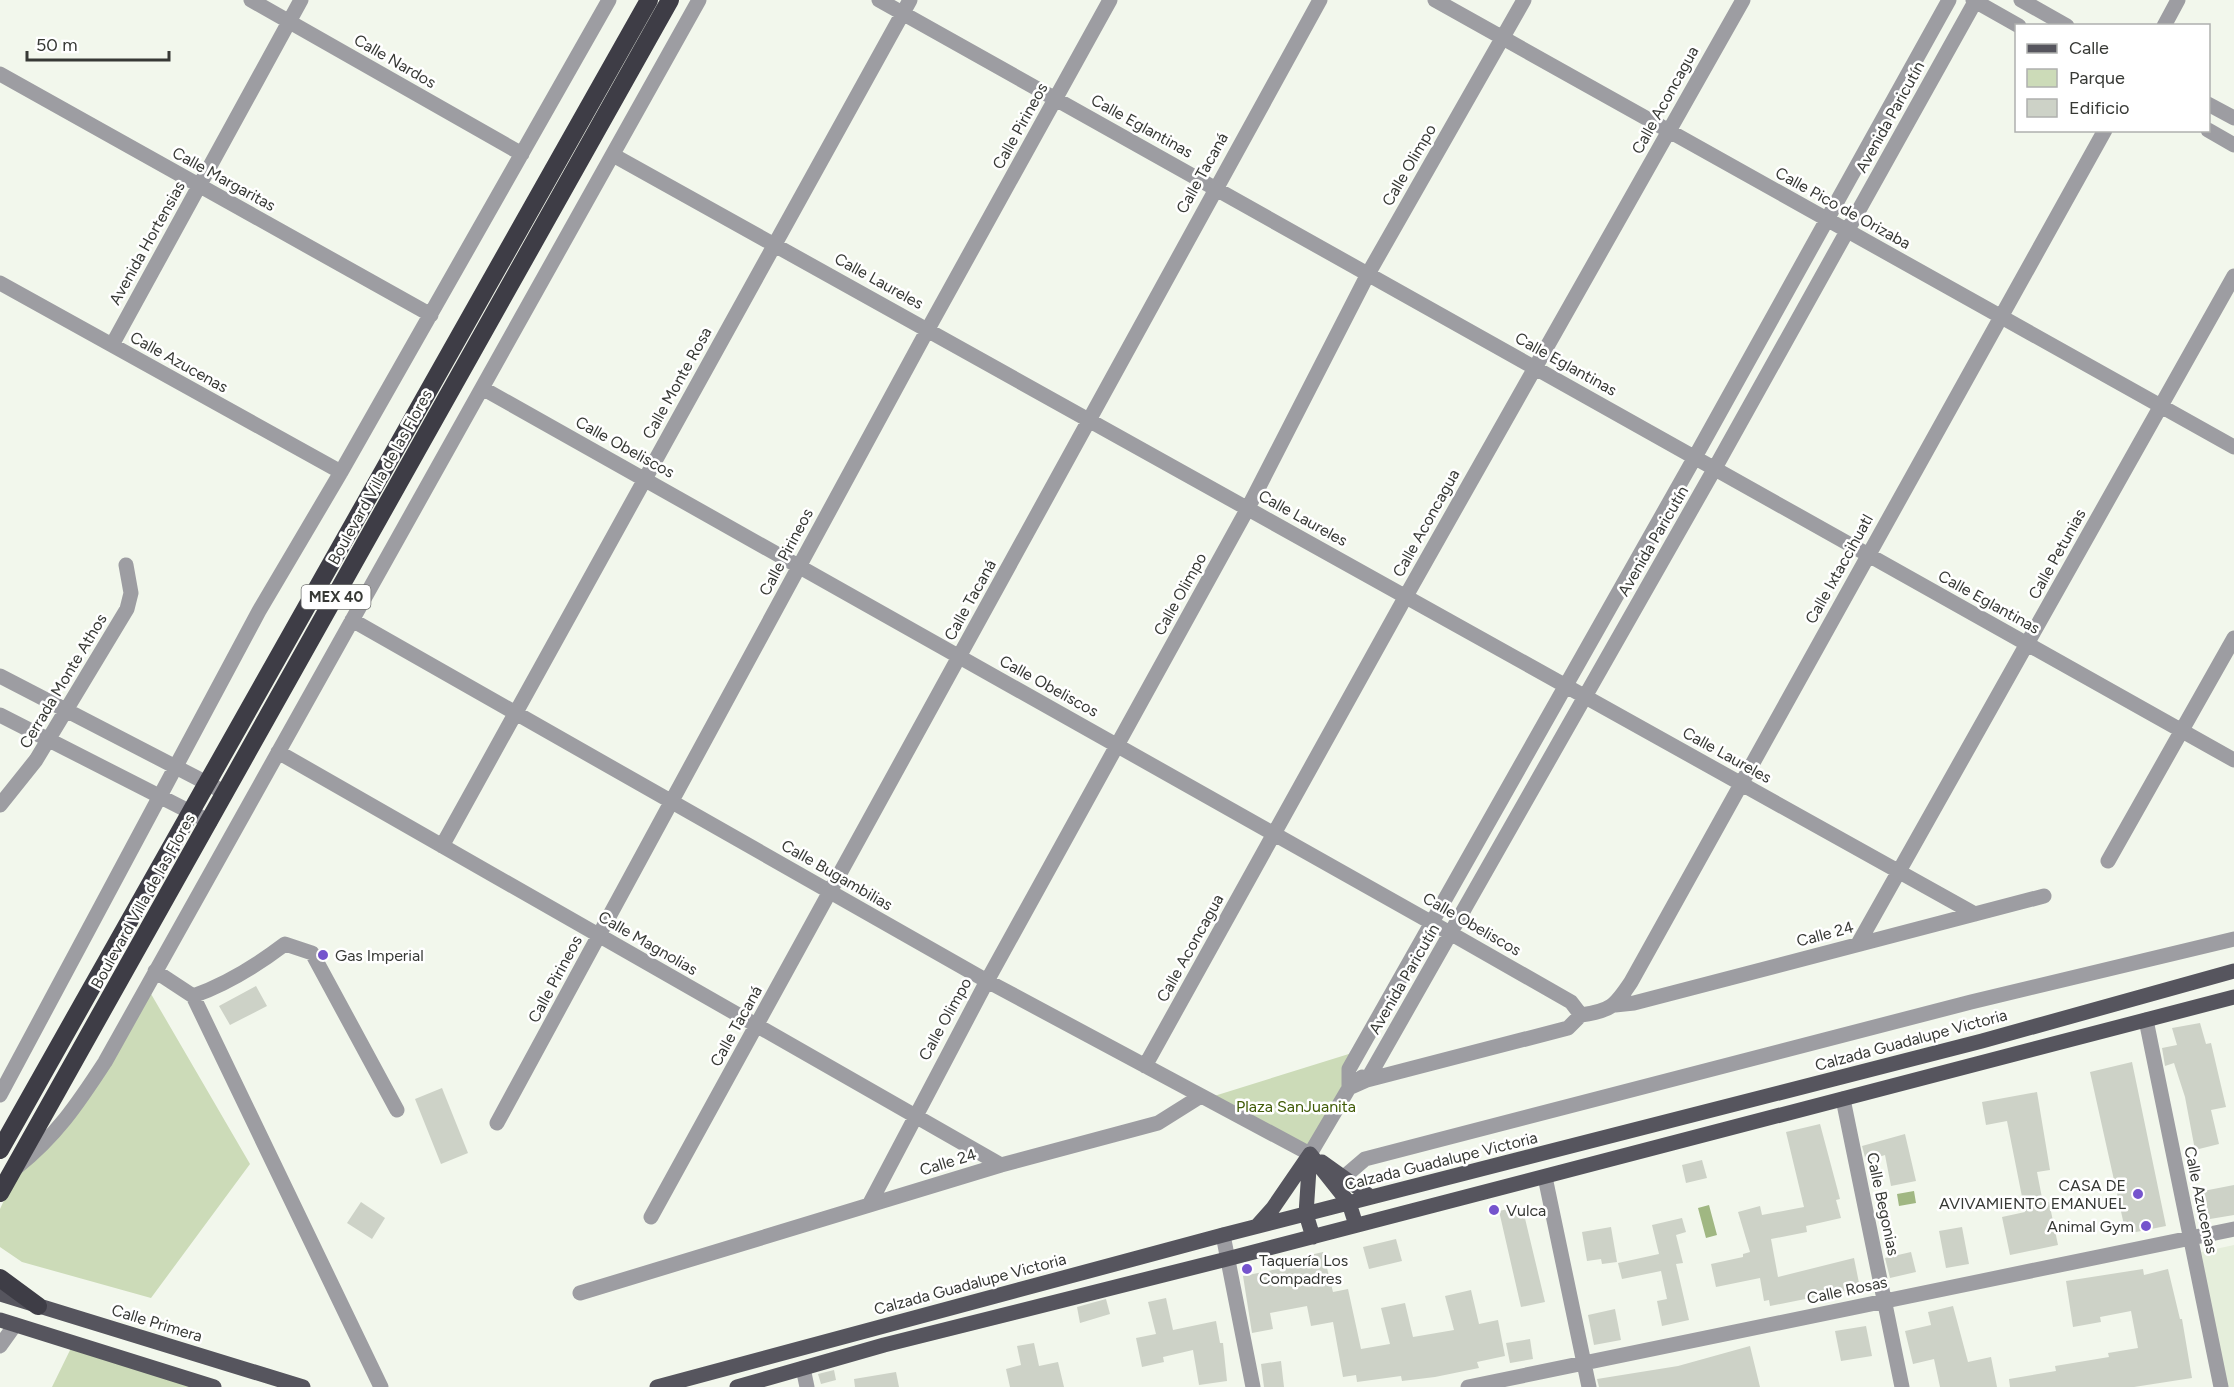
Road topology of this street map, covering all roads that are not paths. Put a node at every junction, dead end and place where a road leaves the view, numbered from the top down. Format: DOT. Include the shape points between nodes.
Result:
graph roads {
  1 [pos="250,0"];
  2 [pos="301,0"];
  3 [pos="609,0"];
  4 [pos="649,0"];
  5 [pos="670,0"];
  6 [pos="699,0"];
  7 [pos="879,0"];
  8 [pos="1110,0"];
  9 [pos="1320,0"];
  10 [pos="1434,0"];
  11 [pos="1524,0"];
  12 [pos="1743,0"];
  13 [pos="1949,0"];
  14 [pos="1975,0"];
  15 [pos="2021,0"];
  16 [pos="2178,0"];
  17 [pos="906,7"];
  18 [pos="289,21"];
  19 [pos="2016,24"];
  20 [pos="2063,24"];
  21 [pos="2165,24"];
  22 [pos="1502,38"];
  23 [pos="0,74"];
  24 [pos="1055,99"];
  25 [pos="2210,105"];
  26 [pos="2234,118"];
  27 [pos="1669,131"];
  28 [pos="2210,131"];
  29 [pos="2104,132"];
  30 [pos="2234,145"];
  31 [pos="522,154"];
  32 [pos="613,155"];
  33 [pos="199,185"];
  34 [pos="1214,188"];
  35 [pos="1827,219"];
  36 [pos="1847,231"];
  37 [pos="775,243"];
  38 [pos="1368,274"];
  39 [pos="2234,276"];
  40 [pos="0,283"];
  41 [pos="431,315"];
  42 [pos="2001,316"];
  43 [pos="927,329"];
  44 [pos="112,345"];
  45 [pos="1535,367"];
  46 [pos="482,388"];
  47 [pos="2161,406"];
  48 [pos="1090,419"];
  49 [pos="2234,447"];
  50 [pos="1695,458"];
  51 [pos="1715,468"];
  52 [pos="341,472"];
  53 [pos="644,479"];
  54 [pos="1248,508"];
  55 [pos="1868,554"];
  56 [pos="126,565"];
  57 [pos="799,566"];
  58 [pos="1406,596"];
  59 [pos="352,620"];
  60 [pos="2234,638"];
  61 [pos="2027,644"];
  62 [pos="959,656"];
  63 [pos="0,676"];
  64 [pos="1566,685"];
  65 [pos="1585,696"];
  66 [pos="66,710"];
  67 [pos="515,713"];
  68 [pos="0,715"];
  69 [pos="2182,730"];
  70 [pos="48,739"];
  71 [pos="1118,745"];
  72 [pos="278,752"];
  73 [pos="2234,760"];
  74 [pos="176,766"];
  75 [pos="1741,783"];
  76 [pos="208,784"];
  77 [pos="226,793"];
  78 [pos="160,796"];
  79 [pos="671,802"];
  80 [pos="0,805"];
  81 [pos="192,813"];
  82 [pos="210,822"];
  83 [pos="1274,834"];
  84 [pos="442,846"];
  85 [pos="2108,861"];
  86 [pos="1899,871"];
  87 [pos="830,892"];
  88 [pos="2044,896"];
  89 [pos="1975,914"];
  90 [pos="1432,922"];
  91 [pos="1450,933"];
  92 [pos="599,936"];
  93 [pos="2234,939"];
  94 [pos="1858,944"];
  95 [pos="155,971"];
  96 [pos="2234,971"];
  97 [pos="987,981"];
  98 [pos="192,996"];
  99 [pos="2234,997"];
  100 [pos="1615,1005"];
  101 [pos="1588,1014"];
  102 [pos="2146,1020"];
  103 [pos="756,1026"];
  104 [pos="1145,1066"];
  105 [pos="1349,1069"];
  106 [pos="1367,1080"];
  107 [pos="1349,1088"];
  108 [pos="0,1095"];
  109 [pos="1201,1096"];
  110 [pos="1844,1099"];
  111 [pos="397,1110"];
  112 [pos="914,1115"];
  113 [pos="497,1123"];
  114 [pos="0,1150"];
  115 [pos="1310,1154"];
  116 [pos="1001,1165"];
  117 [pos="16,1168"];
  118 [pos="1545,1176"];
  119 [pos="1344,1177"];
  120 [pos="0,1193"];
  121 [pos="1371,1197"];
  122 [pos="1349,1203"];
  123 [pos="869,1205"];
  124 [pos="1306,1214"];
  125 [pos="651,1216"];
  126 [pos="1356,1225"];
  127 [pos="1257,1226"];
  128 [pos="2234,1229"];
  129 [pos="1223,1235"];
  130 [pos="1313,1237"];
  131 [pos="2191,1238"];
  132 [pos="1227,1259"];
  133 [pos="0,1278"];
  134 [pos="580,1293"];
  135 [pos="0,1294"];
  136 [pos="1885,1301"];
  137 [pos="38,1306"];
  138 [pos="7,1323"];
  139 [pos="0,1346"];
  140 [pos="1584,1363"];
  141 [pos="803,1368"];
  142 [pos="2218,1386"];
  143 [pos="214,1387"];
  144 [pos="303,1387"];
  145 [pos="381,1387"];
  146 [pos="657,1387"];
  147 [pos="736,1387"];
  148 [pos="807,1387"];
  149 [pos="1253,1387"];
  150 [pos="1468,1387"];
  151 [pos="1588,1387"];
  152 [pos="1902,1387"];
  1 -- 18 [label="street, Calle Nardos"];
  2 -- 18 [label="street, Avenida Hortensias"];
  3 -- 31 [label="street"];
  4 -- 76 [label="highway, Boulevard Villa de las Flores / MEX 40"];
  5 -- 77 [label="highway, Boulevard Villa de las Flores / MEX 40"];
  6 -- 32 [label="street"];
  7 -- 17 [label="street, Calle Eglantinas"];
  8 -- 24 [label="street, Calle Pirineos"];
  9 -- 34 [label="street, Calle Tacaná"];
  10 -- 22 [label="street, Calle Pico de Orizaba"];
  11 -- 22 [label="street, Calle Olimpo"];
  12 -- 27 [label="street, Calle Aconcagua"];
  13 -- 35 [label="street, Avenida Paricutín"];
  14 -- 19 [label="street"];
  14 -- 36 [label="street, Avenida Paricutín"];
  15 -- 20 [label="street"];
  16 -- 21 [label="street"];
  17 -- 24 [label="street, Calle Eglantinas"];
  17 -- 37 [label="street, Calle Monte Rosa"];
  18 -- 31 [label="street, Calle Nardos"];
  18 -- 33 [label="street, Avenida Hortensias"];
  22 -- 27 [label="street, Calle Pico de Orizaba"];
  22 -- 38 [label="street, Calle Olimpo"];
  23 -- 33 [label="street, Calle Margaritas"];
  24 -- 34 [label="street, Calle Eglantinas"];
  24 -- 43 [label="street, Calle Pirineos"];
  25 -- 26 [label="street"];
  27 -- 35 [label="street, Calle Pico de Orizaba"];
  27 -- 45 [label="street, Calle Aconcagua"];
  28 -- 30 [label="street"];
  29 -- 42 [label="street, Calle Ixtaccihuatl"];
  31 -- 41 [label="street"];
  32 -- 37 [label="street, Calle Laureles"];
  32 -- 46 [label="street"];
  33 -- 41 [label="street, Calle Margaritas"];
  33 -- 44 [label="street, Avenida Hortensias"];
  34 -- 38 [label="street, Calle Eglantinas"];
  34 -- 48 [label="street, Calle Tacaná"];
  35 -- 36 [label="street, Calle Pico de Orizaba"];
  35 -- 50 [label="street, Avenida Paricutín"];
  36 -- 42 [label="street, Calle Pico de Orizaba"];
  36 -- 51 [label="street, Avenida Paricutín"];
  37 -- 43 [label="street, Calle Laureles"];
  37 -- 53 [label="street, Calle Monte Rosa"];
  38 -- 45 [label="street, Calle Eglantinas"];
  38 -- 54 [label="street, Calle Olimpo"];
  39 -- 47 [label="street, Calle Petunias"];
  40 -- 44 [label="street, Calle Azucenas"];
  41 -- 52 [label="street"];
  42 -- 47 [label="street, Calle Pico de Orizaba"];
  42 -- 55 [label="street, Calle Ixtaccihuatl"];
  43 -- 48 [label="street, Calle Laureles"];
  43 -- 57 [label="street, Calle Pirineos"];
  44 -- 52 [label="street, Calle Azucenas"];
  45 -- 50 [label="street, Calle Eglantinas"];
  45 -- 58 [label="street, Calle Aconcagua"];
  46 -- 53 [label="street, Calle Obeliscos"];
  46 -- 59 [label="street"];
  47 -- 49 [label="street, Calle Pico de Orizaba"];
  47 -- 61 [label="street, Calle Petunias"];
  48 -- 54 [label="street, Calle Laureles"];
  48 -- 62 [label="street, Calle Tacaná"];
  50 -- 51 [label="street, Calle Eglantinas"];
  50 -- 64 [label="street, Avenida Paricutín"];
  51 -- 55 [label="street, Calle Eglantinas"];
  51 -- 65 [label="street, Avenida Paricutín"];
  52 -- 74 [label="street" via="259,611"];
  53 -- 57 [label="street, Calle Obeliscos"];
  53 -- 67 [label="street, Calle Monte Rosa"];
  54 -- 58 [label="street, Calle Laureles"];
  54 -- 71 [label="street, Calle Olimpo"];
  55 -- 61 [label="street, Calle Eglantinas"];
  55 -- 75 [label="street, Calle Ixtaccihuatl"];
  56 -- 66 [label="street, Cerrada Monte Athos" via="131,593 127,609"];
  57 -- 62 [label="street, Calle Obeliscos"];
  57 -- 79 [label="street, Calle Pirineos"];
  58 -- 64 [label="street, Calle Laureles"];
  58 -- 83 [label="street, Calle Aconcagua"];
  59 -- 67 [label="street, Calle Bugambilias"];
  59 -- 72 [label="street"];
  60 -- 69 [label="street"];
  61 -- 69 [label="street, Calle Eglantinas"];
  61 -- 86 [label="street, Calle Petunias"];
  62 -- 71 [label="street, Calle Obeliscos"];
  62 -- 87 [label="street, Calle Tacaná"];
  63 -- 66 [label="street"];
  64 -- 65 [label="street, Calle Laureles"];
  64 -- 90 [label="street, Avenida Paricutín"];
  65 -- 75 [label="street, Calle Laureles"];
  65 -- 91 [label="street, Avenida Paricutín"];
  66 -- 70 [label="street, Cerrada Monte Athos"];
  66 -- 74 [label="street"];
  67 -- 79 [label="street, Calle Bugambilias"];
  67 -- 84 [label="street, Calle Monte Rosa"];
  68 -- 70 [label="street"];
  69 -- 73 [label="street, Calle Eglantinas"];
  69 -- 85 [label="street"];
  70 -- 78 [label="street"];
  70 -- 80 [label="street, Cerrada Monte Athos"];
  71 -- 83 [label="street, Calle Obeliscos"];
  71 -- 97 [label="street, Calle Olimpo"];
  72 -- 84 [label="street, Calle Magnolias"];
  72 -- 95 [label="street"];
  74 -- 76 [label="street"];
  74 -- 78 [label="street"];
  75 -- 86 [label="street, Calle Laureles"];
  75 -- 100 [label="street, Calle Ixtaccihuatl"];
  76 -- 77 [label="street"];
  76 -- 81 [label="highway, Boulevard Villa de las Flores / MEX 40"];
  77 -- 82 [label="highway, Boulevard Villa de las Flores / MEX 40"];
  78 -- 81 [label="street"];
  78 -- 108 [label="street"];
  79 -- 87 [label="street, Calle Bugambilias"];
  79 -- 92 [label="street, Calle Pirineos"];
  81 -- 82 [label="street"];
  81 -- 114 [label="highway, Boulevard Villa de las Flores / MEX 40"];
  82 -- 117 [label="highway, Boulevard Villa de las Flores / MEX 40"];
  83 -- 90 [label="street, Calle Obeliscos"];
  83 -- 104 [label="street, Calle Aconcagua"];
  84 -- 92 [label="street, Calle Magnolias"];
  86 -- 89 [label="street, Calle Laureles"];
  86 -- 94 [label="street, Calle Petunias"];
  87 -- 97 [label="street, Calle Bugambilias"];
  87 -- 103 [label="street, Calle Tacaná"];
  88 -- 89 [label="street, Calle 24"];
  89 -- 94 [label="street, Calle 24"];
  90 -- 91 [label="street, Calle Obeliscos"];
  90 -- 105 [label="street, Avenida Paricutín"];
  91 -- 101 [label="street, Calle Obeliscos"];
  91 -- 106 [label="street, Avenida Paricutín"];
  92 -- 103 [label="street, Calle Magnolias"];
  92 -- 113 [label="street, Calle Pirineos"];
  93 -- 119 [label="street" via="1960,1005 1365,1159"];
  94 -- 100 [label="street, Calle 24"];
  95 -- 98 [label="street"];
  95 -- 117 [label="street" via="105,1062 68,1119"];
  96 -- 121 [label="main road, Calzada Guadalupe Victoria" via="1982,1041"];
  97 -- 104 [label="street, Calle Bugambilias"];
  97 -- 112 [label="street, Calle Olimpo"];
  98 -- 111 [label="street" via="218,987 285,944 312,953"];
  98 -- 145 [label="street"];
  99 -- 102 [label="main road"];
  100 -- 101 [label="street"];
  101 -- 106 [label="street" via="1568,1028"];
  102 -- 110 [label="main road"];
  102 -- 131 [label="street, Calle Azucenas"];
  103 -- 112 [label="street, Calle Magnolias"];
  103 -- 125 [label="street, Calle Tacaná"];
  104 -- 109 [label="street, Calle Bugambilias"];
  105 -- 106 [label="street"];
  105 -- 107 [label="street, Avenida Paricutín"];
  106 -- 107 [label="street"];
  107 -- 115 [label="street"];
  109 -- 115 [label="street, Calle Bugambilias"];
  109 -- 116 [label="street, Calle 24" via="1158,1123"];
  110 -- 118 [label="main road"];
  110 -- 136 [label="street, Calle Begonias"];
  112 -- 116 [label="street, Calle Magnolias"];
  112 -- 123 [label="street, Calle Olimpo"];
  115 -- 119 [label="main road"];
  115 -- 122 [label="main road"];
  115 -- 124 [label="main road"];
  115 -- 127 [label="main road"];
  116 -- 123 [label="street, Calle 24"];
  117 -- 120 [label="highway, Boulevard Villa de las Flores / MEX 40"];
  118 -- 126 [label="main road"];
  118 -- 140 [label="street"];
  119 -- 121 [label="main road"];
  121 -- 122 [label="main road, Calzada Guadalupe Victoria"];
  122 -- 124 [label="main road, Calzada Guadalupe Victoria"];
  122 -- 126 [label="main road"];
  123 -- 134 [label="street, Calle 24"];
  124 -- 127 [label="main road, Calzada Guadalupe Victoria"];
  124 -- 130 [label="main road"];
  126 -- 130 [label="main road"];
  127 -- 129 [label="main road, Calzada Guadalupe Victoria"];
  128 -- 131 [label="street, Calle Rosas"];
  129 -- 132 [label="street"];
  129 -- 146 [label="main road, Calzada Guadalupe Victoria"];
  130 -- 132 [label="main road"];
  131 -- 136 [label="street, Calle Rosas"];
  131 -- 142 [label="street, Calle Azucenas"];
  132 -- 141 [label="main road"];
  132 -- 149 [label="street"];
  133 -- 137 [label="highway"];
  135 -- 137 [label="main road, Calle Primera"];
  136 -- 140 [label="street, Calle Rosas"];
  136 -- 152 [label="street, Calle Begonias"];
  137 -- 144 [label="main road, Calle Primera"];
  138 -- 139 [label="street"];
  138 -- 143 [label="main road"];
  140 -- 150 [label="street, Calle Rosas"];
  140 -- 151 [label="street"];
  141 -- 147 [label="main road"];
  141 -- 148 [label="street"];
}
